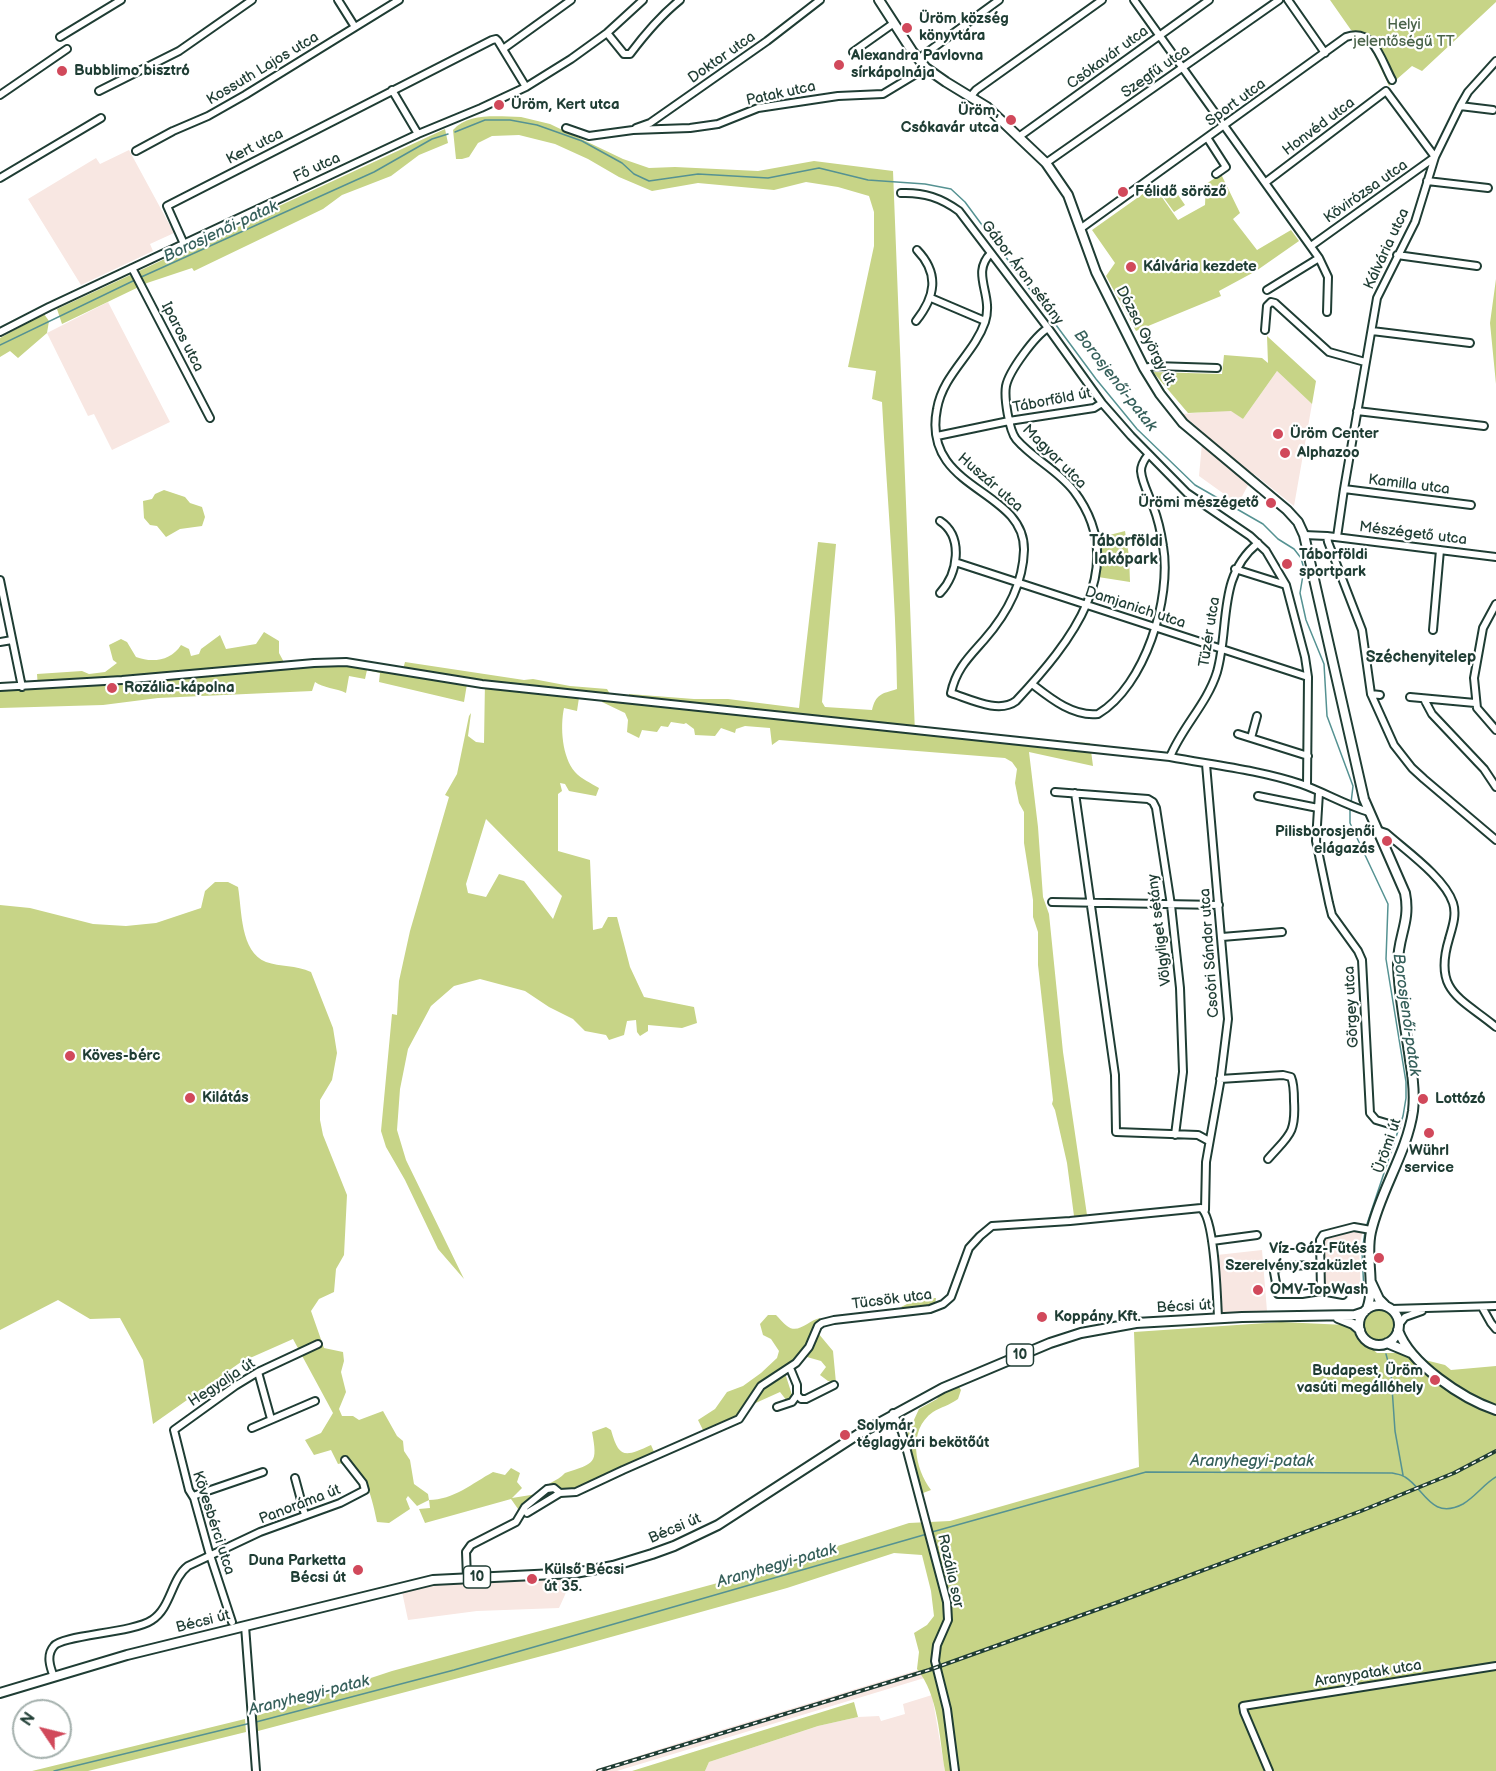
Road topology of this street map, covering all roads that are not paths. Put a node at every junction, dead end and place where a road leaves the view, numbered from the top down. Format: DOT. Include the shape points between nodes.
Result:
graph roads {
  1 [pos="121,0"];
  2 [pos="252,0"];
  3 [pos="338,0"];
  4 [pos="399,0"];
  5 [pos="571,0"];
  6 [pos="643,0"];
  7 [pos="680,0"];
  8 [pos="820,0"];
  9 [pos="879,0"];
  10 [pos="999,0"];
  11 [pos="1101,0"];
  12 [pos="1134,0"];
  13 [pos="1209,0"];
  14 [pos="1279,0"];
  15 [pos="1288,0"];
  16 [pos="894,23"];
  17 [pos="354,27"];
  18 [pos="607,33"];
  19 [pos="1160,36"];
  20 [pos="60,37"];
  21 [pos="67,49"];
  22 [pos="503,49"];
  23 [pos="854,52"];
  24 [pos="1325,53"];
  25 [pos="918,59"];
  26 [pos="1496,62"];
  27 [pos="1184,66"];
  28 [pos="926,68"];
  29 [pos="1392,80"];
  30 [pos="526,87"];
  31 [pos="392,90"];
  32 [pos="99,91"];
  33 [pos="0,95"];
  34 [pos="971,96"];
  35 [pos="1460,106"];
  36 [pos="1493,110"];
  37 [pos="101,118"];
  38 [pos="1224,126"];
  39 [pos="566,128"];
  40 [pos="633,130"];
  41 [pos="418,134"];
  42 [pos="1020,136"];
  43 [pos="1208,138"];
  44 [pos="136,151"];
  45 [pos="1435,158"];
  46 [pos="1047,163"];
  47 [pos="1216,174"];
  48 [pos="0,178"];
  49 [pos="1427,181"];
  50 [pos="1266,182"];
  51 [pos="1488,188"];
  52 [pos="902,193"];
  53 [pos="1080,229"];
  54 [pos="184,244"];
  55 [pos="1311,246"];
  56 [pos="917,250"];
  57 [pos="991,253"];
  58 [pos="1397,255"];
  59 [pos="1319,258"];
  60 [pos="1477,266"];
  61 [pos="132,268"];
  62 [pos="1267,290"];
  63 [pos="931,298"];
  64 [pos="1327,312"];
  65 [pos="916,321"];
  66 [pos="985,321"];
  67 [pos="1048,328"];
  68 [pos="1265,330"];
  69 [pos="1372,331"];
  70 [pos="0,332"];
  71 [pos="1470,343"];
  72 [pos="1365,362"];
  73 [pos="1144,368"];
  74 [pos="1217,368"];
  75 [pos="1101,403"];
  76 [pos="1357,411"];
  77 [pos="210,418"];
  78 [pos="1009,421"];
  79 [pos="1484,426"];
  80 [pos="937,436"];
  81 [pos="1149,455"];
  82 [pos="1344,489"];
  83 [pos="1471,505"];
  84 [pos="940,521"];
  85 [pos="1304,535"];
  86 [pos="1327,536"];
  87 [pos="1337,537"];
  88 [pos="1258,543"];
  89 [pos="1440,550"];
  90 [pos="1496,557"];
  91 [pos="955,562"];
  92 [pos="1235,569"];
  93 [pos="0,580"];
  94 [pos="1019,583"];
  95 [pos="1286,585"];
  96 [pos="940,593"];
  97 [pos="2,596"];
  98 [pos="1496,604"];
  99 [pos="1087,605"];
  100 [pos="1156,627"];
  101 [pos="1433,630"];
  102 [pos="12,640"];
  103 [pos="0,642"];
  104 [pos="1222,649"];
  105 [pos="1308,677"];
  106 [pos="1032,684"];
  107 [pos="0,687"];
  108 [pos="22,687"];
  109 [pos="951,693"];
  110 [pos="1371,694"];
  111 [pos="1380,695"];
  112 [pos="1410,697"];
  113 [pos="1424,699"];
  114 [pos="1474,703"];
  115 [pos="1257,716"];
  116 [pos="1496,730"];
  117 [pos="1238,734"];
  118 [pos="1251,738"];
  119 [pos="1308,756"];
  120 [pos="1170,758"];
  121 [pos="1206,764"];
  122 [pos="1307,786"];
  123 [pos="1496,787"];
  124 [pos="1055,792"];
  125 [pos="1075,793"];
  126 [pos="1319,793"];
  127 [pos="1258,796"];
  128 [pos="1318,808"];
  129 [pos="1369,812"];
  130 [pos="1377,830"];
  131 [pos="1496,840"];
  132 [pos="1052,902"];
  133 [pos="1089,903"];
  134 [pos="1219,905"];
  135 [pos="1171,906"];
  136 [pos="1282,932"];
  137 [pos="1221,937"];
  138 [pos="1496,1028"];
  139 [pos="1220,1079"];
  140 [pos="1395,1126"];
  141 [pos="1175,1135"];
  142 [pos="1209,1141"];
  143 [pos="1268,1159"];
  144 [pos="1205,1210"];
  145 [pos="1367,1229"];
  146 [pos="1257,1235"];
  147 [pos="1212,1241"];
  148 [pos="1320,1265"];
  149 [pos="1370,1278"];
  150 [pos="1321,1291"];
  151 [pos="1343,1295"];
  152 [pos="1482,1306"];
  153 [pos="1496,1306"];
  154 [pos="1389,1308"];
  155 [pos="1425,1310"];
  156 [pos="1366,1311"];
  157 [pos="1326,1316"];
  158 [pos="1218,1318"];
  159 [pos="1398,1328"];
  160 [pos="1496,1329"];
  161 [pos="1360,1330"];
  162 [pos="1388,1343"];
  163 [pos="318,1344"];
  164 [pos="1413,1355"];
  165 [pos="789,1368"];
  166 [pos="258,1372"];
  167 [pos="834,1385"];
  168 [pos="798,1395"];
  169 [pos="315,1401"];
  170 [pos="777,1407"];
  171 [pos="1496,1410"];
  172 [pos="893,1413"];
  173 [pos="271,1419"];
  174 [pos="252,1428"];
  175 [pos="174,1430"];
  176 [pos="345,1460"];
  177 [pos="263,1472"];
  178 [pos="295,1478"];
  179 [pos="560,1493"];
  180 [pos="193,1496"];
  181 [pos="527,1513"];
  182 [pos="305,1515"];
  183 [pos="210,1555"];
  184 [pos="467,1578"];
  185 [pos="232,1622"];
  186 [pos="245,1626"];
  187 [pos="1496,1666"];
  188 [pos="54,1677"];
  189 [pos="0,1693"];
  190 [pos="256,1771"];
  191 [pos="955,1771"];
  192 [pos="1269,1771"];
  1 -- 20 [label="street"];
  2 -- 32 [label="street" via="179,51"];
  3 -- 17 [label="street"];
  4 -- 17 [label="street, Kossuth Lajos utca"];
  5 -- 22 [label="street"];
  6 -- 18 [label="street, Fő utca"];
  7 -- 18 [label="street" via="652,25 630,54 624,54"];
  8 -- 40 [label="street, Doktor utca" via="650,123"];
  9 -- 16 [label="main road, Dózsa György út"];
  10 -- 25 [label="street"];
  11 -- 34 [label="street"];
  12 -- 19 [label="street"];
  13 -- 19 [label="street, Csókavár utca"];
  14 -- 27 [label="street, Szegfű utca"];
  15 -- 24 [label="street"];
  16 -- 23 [label="street"];
  16 -- 25 [label="main road, Dózsa György út"];
  17 -- 44 [label="street, Kossuth Lajos utca" via="208,116"];
  18 -- 30 [label="street, Fő utca"];
  19 -- 27 [label="street"];
  19 -- 42 [label="street, Csókavár utca"];
  21 -- 33 [label="street"];
  22 -- 30 [label="street"];
  22 -- 31 [label="street, Kert utca" via="496,39 492,40"];
  24 -- 29 [label="street, Sport utca" via="1346,37 1365,36"];
  24 -- 38 [label="street, Sport utca"];
  25 -- 28 [label="main road, Dózsa György út"];
  26 -- 35 [label="street, Kálvária utca"];
  27 -- 38 [label="street"];
  27 -- 46 [label="street, Szegfű utca"];
  28 -- 34 [label="main road, Dózsa György út"];
  28 -- 40 [label="street, Patak utca" via="883,94 838,96 758,108 718,124"];
  30 -- 41 [label="street, Fő utca"];
  31 -- 41 [label="street"];
  31 -- 54 [label="street, Kert utca" via="167,206"];
  34 -- 42 [label="main road, Dózsa György út"];
  35 -- 36 [label="street"];
  35 -- 45 [label="street, Kálvária utca"];
  37 -- 48 [label="street"];
  38 -- 43 [label="street, Sport utca"];
  38 -- 50 [label="street"];
  39 -- 40 [label="street, Patak utca" via="589,136"];
  41 -- 54 [label="street, Fő utca"];
  42 -- 46 [label="main road, Dózsa György út"];
  43 -- 47 [label="street" via="1227,167"];
  43 -- 53 [label="street, Sport utca"];
  45 -- 49 [label="street, Kálvária utca"];
  45 -- 50 [label="street, Honvéd utca" via="1386,91"];
  45 -- 55 [label="street, Kövirózsa utca"];
  46 -- 53 [label="main road, Dózsa György út" via="1068,195"];
  49 -- 51 [label="street"];
  49 -- 58 [label="street, Kálvária utca" via="1415,222"];
  50 -- 55 [label="street"];
  52 -- 57 [label="street, Gábor Áron sétány" via="920,192 951,205 966,218"];
  53 -- 73 [label="main road, Dózsa György út" via="1096,272"];
  54 -- 61 [label="street, Fő utca"];
  55 -- 59 [label="street"];
  56 -- 63 [label="street" via="932,274"];
  57 -- 66 [label="street, Huszár utca" via="982,269 988,303"];
  57 -- 67 [label="street, Gábor Áron sétány"];
  58 -- 60 [label="street"];
  58 -- 69 [label="street, Kálvária utca" via="1377,298"];
  59 -- 62 [label="street"];
  59 -- 64 [label="street" via="1328,277"];
  61 -- 70 [label="street, Fő utca"];
  61 -- 77 [label="street, Iparos utca"];
  63 -- 65 [label="street"];
  63 -- 66 [label="street"];
  66 -- 80 [label="street, Huszár utca" via="940,395"];
  67 -- 75 [label="street, Gábor Áron sétány"];
  67 -- 78 [label="street, Magyar utca" via="1040,333 1009,378"];
  68 -- 72 [label="street" via="1267,306 1275,303 1329,352"];
  69 -- 71 [label="street"];
  69 -- 72 [label="street, Kálvária utca"];
  72 -- 76 [label="street, Kálvária utca"];
  73 -- 74 [label="street"];
  73 -- 85 [label="main road, Dózsa György út" via="1183,423 1287,510"];
  75 -- 78 [label="street, Táborföld út" via="1094,408"];
  75 -- 81 [label="street, Gábor Áron sétány"];
  76 -- 79 [label="street"];
  76 -- 82 [label="street, Kálvária utca"];
  78 -- 80 [label="street, Táborföld út"];
  78 -- 99 [label="street, Magyar utca" via="1015,438 1072,489 1091,520 1098,561"];
  80 -- 94 [label="street, Huszár utca" via="945,459 955,471 1018,523 1024,538"];
  81 -- 88 [label="street, Gábor Áron sétány" via="1187,493"];
  81 -- 100 [label="street" via="1142,463 1141,474 1158,522 1165,563"];
  82 -- 83 [label="street, Kamilla utca"];
  82 -- 87 [label="street, Kálvária utca"];
  84 -- 91 [label="street" via="956,543"];
  85 -- 86 [label="street, Mészégető utca"];
  85 -- 129 [label="main road, Dózsa György út"];
  86 -- 87 [label="street, Mészégető utca"];
  86 -- 110 [label="street" via="1362,630"];
  87 -- 89 [label="street, Mészégető utca"];
  88 -- 92 [label="street, Tüzér utca"];
  88 -- 95 [label="street, Gábor Áron sétány"];
  89 -- 90 [label="street, Mészégető utca"];
  89 -- 101 [label="street"];
  91 -- 94 [label="street, Damjanich utca"];
  91 -- 96 [label="street" via="948,584"];
  92 -- 95 [label="street"];
  92 -- 104 [label="street, Tüzér utca"];
  93 -- 97 [label="street"];
  94 -- 99 [label="street, Damjanich utca"];
  94 -- 109 [label="street, Huszár utca" via="995,627 960,667"];
  95 -- 105 [label="street, Gábor Áron sétány"];
  97 -- 102 [label="street"];
  98 -- 114 [label="street" via="1478,648"];
  99 -- 100 [label="street, Damjanich utca"];
  99 -- 106 [label="street, Magyar utca" via="1066,641"];
  100 -- 104 [label="street, Damjanich utca"];
  100 -- 106 [label="street" via="1126,686 1098,714 1066,707"];
  102 -- 103 [label="street"];
  102 -- 108 [label="street"];
  104 -- 105 [label="street, Damjanich utca"];
  104 -- 120 [label="street, Tüzér utca" via="1209,693"];
  105 -- 119 [label="street, Gábor Áron sétány"];
  106 -- 109 [label="street, Magyar utca" via="1007,706"];
  107 -- 108 [label="street"];
  108 -- 120 [label="street" via="346,662 482,684"];
  110 -- 111 [label="street"];
  110 -- 131 [label="street" via="1394,745 1412,768"];
  112 -- 113 [label="street"];
  113 -- 114 [label="street"];
  113 -- 123 [label="street" via="1432,714"];
  114 -- 116 [label="street"];
  115 -- 118 [label="street"];
  117 -- 118 [label="street"];
  118 -- 119 [label="street"];
  119 -- 122 [label="street, Gábor Áron sétány"];
  120 -- 121 [label="street"];
  121 -- 122 [label="street"];
  121 -- 134 [label="street, Csoóri Sándor utca"];
  122 -- 126 [label="street"];
  124 -- 125 [label="street, Völgyliget sétány"];
  125 -- 133 [label="street"];
  125 -- 135 [label="street, Völgyliget sétány" via="1153,802"];
  126 -- 128 [label="street, Görgey utca"];
  126 -- 129 [label="street"];
  127 -- 128 [label="street"];
  128 -- 140 [label="street, Görgey utca" via="1316,841 1332,915 1362,960 1370,1113 1376,1120"];
  129 -- 130 [label="main road, Ürömi út"];
  130 -- 138 [label="street" via="1386,833 1448,892 1454,904 1454,918 1443,961 1446,983"];
  130 -- 145 [label="main road, Ürömi út" via="1407,904 1398,974 1414,1100 1409,1129"];
  132 -- 133 [label="street"];
  133 -- 135 [label="street"];
  133 -- 141 [label="street" via="1115,1075 1116,1132"];
  134 -- 135 [label="street"];
  134 -- 137 [label="street, Csoóri Sándor utca"];
  135 -- 141 [label="street, Völgyliget sétány" via="1180,988 1183,1072"];
  136 -- 137 [label="street"];
  137 -- 139 [label="street, Csoóri Sándor utca" via="1228,1019"];
  139 -- 142 [label="street, Csoóri Sándor utca"];
  139 -- 143 [label="street" via="1291,1077 1295,1120 1291,1133"];
  141 -- 142 [label="street" via="1198,1135"];
  142 -- 144 [label="street, Csoóri Sándor utca"];
  144 -- 147 [label="street"];
  144 -- 165 [label="street, Tücsök utca" via="1196,1207 992,1226 969,1248 951,1297 943,1304 822,1323 803,1356"];
  145 -- 148 [label="street" via="1354,1227 1323,1235"];
  145 -- 149 [label="main road, Ürömi út"];
  146 -- 147 [label="street"];
  147 -- 158 [label="street"];
  148 -- 150 [label="street"];
  148 -- 150 [label="street" via="1280,1266 1274,1272 1278,1294"];
  149 -- 154 [label="main road, Ürömi út" via="1379,1299"];
  149 -- 156 [label="main road, Ürömi út"];
  150 -- 151 [label="street"];
  152 -- 153 [label="street"];
  152 -- 155 [label="street"];
  152 -- 160 [label="street"];
  154 -- 155 [label="street"];
  154 -- 156 [label="main road, 10" via="1373,1306"];
  154 -- 159 [label="main road, 10" via="1396,1316"];
  155 -- 159 [label="street" via="1408,1316"];
  156 -- 157 [label="main road, Bécsi út / 10"];
  156 -- 161 [label="main road" via="1360,1320"];
  157 -- 158 [label="main road, Bécsi út / 10"];
  157 -- 161 [label="main road, Bécsi út / 10"];
  158 -- 172 [label="main road, Bécsi út / 10" via="1118,1325 1068,1336 969,1376"];
  159 -- 162 [label="main road"];
  159 -- 164 [label="main road, 10"];
  161 -- 162 [label="main road, 10" via="1369,1342"];
  162 -- 164 [label="main road, 10"];
  163 -- 166 [label="street, Hegyalja út"];
  164 -- 171 [label="main road, 10" via="1455,1389"];
  165 -- 168 [label="street"];
  165 -- 179 [label="street, Tücsök utca" via="761,1386 739,1419 584,1489"];
  166 -- 173 [label="street"];
  166 -- 175 [label="street, Hegyalja út"];
  167 -- 168 [label="street" via="806,1399"];
  168 -- 170 [label="street" via="792,1402"];
  169 -- 173 [label="street"];
  172 -- 184 [label="main road, Bécsi út / 10" via="741,1511 674,1546 613,1566 575,1573"];
  172 -- 191 [label="street, Rozália sor" via="902,1432 949,1613 935,1654"];
  173 -- 174 [label="street"];
  175 -- 180 [label="street, Kövesbérci utca"];
  176 -- 182 [label="street, Panoráma út" via="364,1490"];
  177 -- 180 [label="street"];
  178 -- 182 [label="street"];
  179 -- 181 [label="street, Tücsök utca"];
  179 -- 184 [label="street, Tücsök utca" via="554,1488 547,1490 525,1507 516,1522 472,1543 466,1552"];
  180 -- 183 [label="street, Kövesbérci utca"];
  182 -- 183 [label="street, Panoráma út"];
  183 -- 185 [label="street, Kövesbérci utca"];
  183 -- 188 [label="street, Panoráma út" via="182,1571 162,1610 152,1620 56,1644 50,1656"];
  184 -- 186 [label="main road, Bécsi út / 10" via="422,1583"];
  186 -- 188 [label="main road, Bécsi út / 10"];
  186 -- 190 [label="street"];
  187 -- 192 [label="street, Aranypatak utca" via="1243,1706"];
  188 -- 189 [label="main road, Bécsi út / 10"];
}
